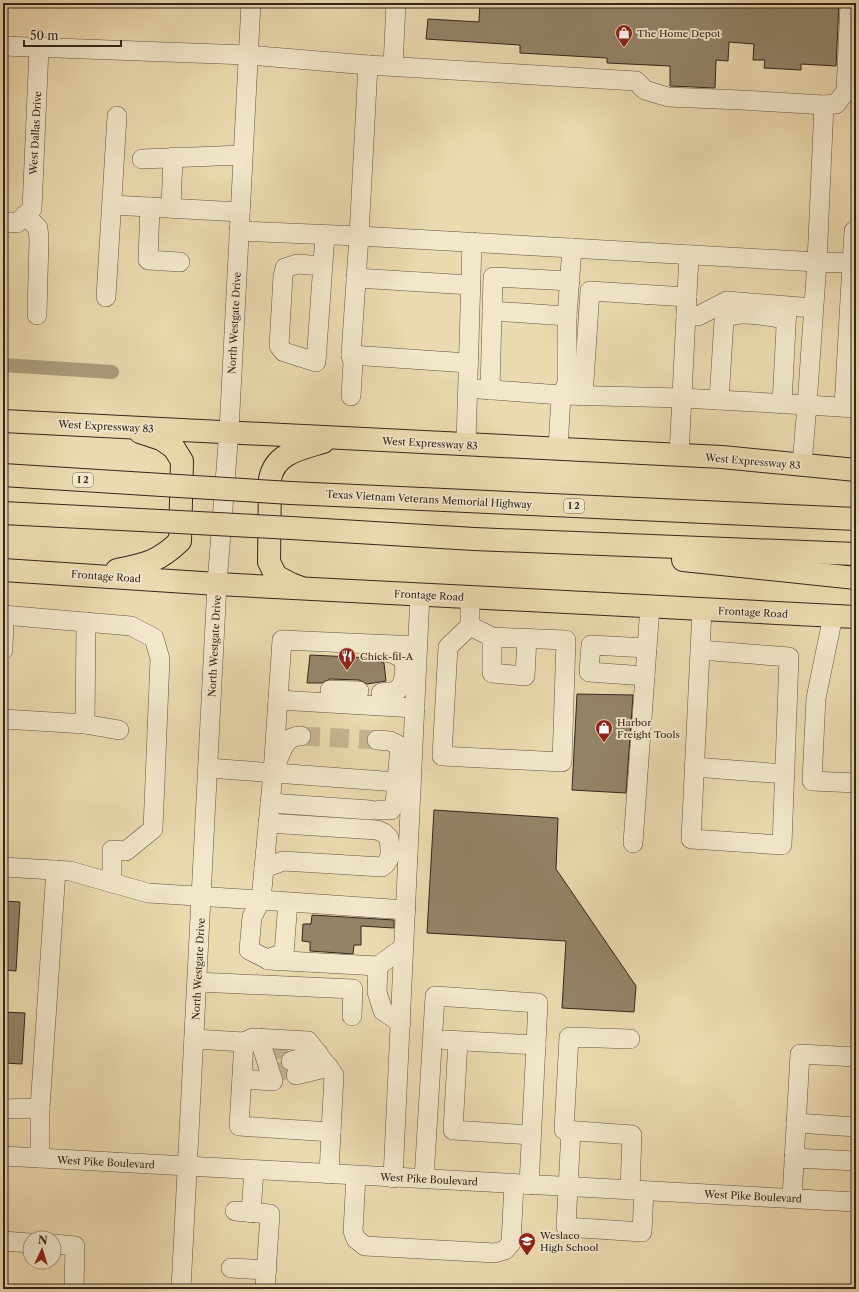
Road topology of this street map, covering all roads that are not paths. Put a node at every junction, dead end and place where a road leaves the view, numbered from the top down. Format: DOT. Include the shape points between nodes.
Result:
graph roads {
  1 [pos="251,3"];
  2 [pos="396,3"];
  3 [pos="850,3"];
  4 [pos="3,46"];
  5 [pos="39,48"];
  6 [pos="247,55"];
  7 [pos="368,65"];
  8 [pos="393,66"];
  9 [pos="824,105"];
  10 [pos="117,116"];
  11 [pos="242,155"];
  12 [pos="173,157"];
  13 [pos="142,159"];
  14 [pos="112,205"];
  15 [pos="150,207"];
  16 [pos="172,208"];
  17 [pos="240,212"];
  18 [pos="25,215"];
  19 [pos="3,222"];
  20 [pos="239,231"];
  21 [pos="854,231"];
  22 [pos="301,234"];
  23 [pos="325,235"];
  24 [pos="359,236"];
  25 [pos="472,242"];
  26 [pos="572,248"];
  27 [pos="689,255"];
  28 [pos="180,262"];
  29 [pos="817,262"];
  30 [pos="854,263"];
  31 [pos="297,264"];
  32 [pos="323,266"];
  33 [pos="356,278"];
  34 [pos="570,281"];
  35 [pos="470,285"];
  36 [pos="106,297"];
  37 [pos="853,302"];
  38 [pos="687,306"];
  39 [pos="814,308"];
  40 [pos="492,311"];
  41 [pos="787,312"];
  42 [pos="37,315"];
  43 [pos="567,316"];
  44 [pos="351,355"];
  45 [pos="468,363"];
  46 [pos="467,388"];
  47 [pos="490,390"];
  48 [pos="561,395"];
  49 [pos="351,396"];
  50 [pos="583,396"];
  51 [pos="682,398"];
  52 [pos="719,400"];
  53 [pos="782,404"];
  54 [pos="807,405"];
  55 [pos="850,408"];
  56 [pos="3,420"];
  57 [pos="123,427"];
  58 [pos="229,431"];
  59 [pos="336,438"];
  60 [pos="466,444"];
  61 [pos="558,449"];
  62 [pos="679,455"];
  63 [pos="802,465"];
  64 [pos="856,470"];
  65 [pos="3,475"];
  66 [pos="3,513"];
  67 [pos="856,519"];
  68 [pos="474,539"];
  69 [pos="856,554"];
  70 [pos="3,570"];
  71 [pos="90,575"];
  72 [pos="856,578"];
  73 [pos="217,584"];
  74 [pos="304,588"];
  75 [pos="420,594"];
  76 [pos="470,597"];
  77 [pos="650,606"];
  78 [pos="702,609"];
  79 [pos="3,615"];
  80 [pos="833,616"];
  81 [pos="856,617"];
  82 [pos="86,622"];
  83 [pos="470,626"];
  84 [pos="492,637"];
  85 [pos="527,638"];
  86 [pos="345,643"];
  87 [pos="418,646"];
  88 [pos="647,648"];
  89 [pos="3,650"];
  90 [pos="700,650"];
  91 [pos="645,676"];
  92 [pos="359,691"];
  93 [pos="381,693"];
  94 [pos="278,700"];
  95 [pos="415,708"];
  96 [pos="3,720"];
  97 [pos="85,724"];
  98 [pos="119,730"];
  99 [pos="301,736"];
  100 [pos="378,740"];
  101 [pos="694,767"];
  102 [pos="208,768"];
  103 [pos="273,773"];
  104 [pos="784,774"];
  105 [pos="397,782"];
  106 [pos="856,783"];
  107 [pos="270,803"];
  108 [pos="268,823"];
  109 [pos="410,827"];
  110 [pos="376,830"];
  111 [pos="633,843"];
  112 [pos="3,867"];
  113 [pos="264,868"];
  114 [pos="56,870"];
  115 [pos="407,876"];
  116 [pos="112,882"];
  117 [pos="201,896"];
  118 [pos="261,900"];
  119 [pos="288,902"];
  120 [pos="406,910"];
  121 [pos="404,947"];
  122 [pos="267,959"];
  123 [pos="378,966"];
  124 [pos="197,982"];
  125 [pos="352,1016"];
  126 [pos="401,1023"];
  127 [pos="194,1039"];
  128 [pos="432,1039"];
  129 [pos="630,1039"];
  130 [pos="458,1041"];
  131 [pos="536,1045"];
  132 [pos="318,1054"];
  133 [pos="856,1057"];
  134 [pos="275,1062"];
  135 [pos="242,1079"];
  136 [pos="40,1108"];
  137 [pos="3,1109"];
  138 [pos="796,1123"];
  139 [pos="856,1127"];
  140 [pos="571,1130"];
  141 [pos="331,1132"];
  142 [pos="531,1135"];
  143 [pos="3,1156"];
  144 [pos="40,1158"];
  145 [pos="794,1158"];
  146 [pos="856,1161"];
  147 [pos="188,1167"];
  148 [pos="254,1170"];
  149 [pos="329,1174"];
  150 [pos="356,1176"];
  151 [pos="394,1178"];
  152 [pos="424,1179"];
  153 [pos="521,1184"];
  154 [pos="569,1187"];
  155 [pos="637,1190"];
  156 [pos="792,1198"];
  157 [pos="856,1202"];
  158 [pos="3,1241"];
  159 [pos="22,1242"];
  160 [pos="62,1245"];
  161 [pos="231,1268"];
  162 [pos="267,1270"];
  163 [pos="74,1289"];
  164 [pos="181,1289"];
  165 [pos="265,1289"];
  1 -- 6 [label="street, North Westgate Drive"];
  2 -- 8 [label="street"];
  3 -- 9 [label="street" via="846,91 836,104"];
  4 -- 5 [label="street"];
  5 -- 6 [label="street"];
  5 -- 18 [label="street, West Dallas Drive" via="32,209"];
  6 -- 7 [label="street"];
  6 -- 11 [label="street, North Westgate Drive"];
  7 -- 8 [label="street"];
  7 -- 24 [label="street"];
  8 -- 9 [label="street" via="636,81 645,90 668,97"];
  9 -- 29 [label="street"];
  10 -- 14 [label="street"];
  11 -- 12 [label="street"];
  11 -- 17 [label="street, North Westgate Drive"];
  12 -- 13 [label="street"];
  12 -- 16 [label="street"];
  14 -- 15 [label="street"];
  14 -- 36 [label="street"];
  15 -- 16 [label="street"];
  15 -- 28 [label="street" via="148,260"];
  16 -- 17 [label="street"];
  17 -- 20 [label="street, North Westgate Drive"];
  18 -- 19 [label="street" via="17,223"];
  18 -- 42 [label="street" via="38,228"];
  20 -- 22 [label="street"];
  20 -- 58 [label="street, North Westgate Drive"];
  21 -- 30 [label="street"];
  22 -- 23 [label="street"];
  22 -- 31 [label="street" via="302,255"];
  23 -- 24 [label="street"];
  23 -- 32 [label="street"];
  24 -- 25 [label="street"];
  24 -- 33 [label="street"];
  25 -- 26 [label="street"];
  25 -- 35 [label="street"];
  26 -- 27 [label="street"];
  26 -- 34 [label="street"];
  27 -- 29 [label="street"];
  27 -- 38 [label="street"];
  29 -- 30 [label="street"];
  29 -- 39 [label="street"];
  30 -- 37 [label="street"];
  31 -- 32 [label="street"];
  31 -- 32 [label="street" via="285,268 283,276 279,346 284,352 316,362"];
  33 -- 35 [label="street"];
  33 -- 44 [label="street"];
  34 -- 40 [label="street" via="493,277"];
  34 -- 43 [label="street"];
  35 -- 45 [label="street"];
  37 -- 55 [label="street"];
  38 -- 41 [label="street" via="698,316 728,301"];
  38 -- 50 [label="street" via="590,292"];
  38 -- 51 [label="street"];
  39 -- 41 [label="street"];
  39 -- 54 [label="street"];
  40 -- 43 [label="street"];
  40 -- 47 [label="street"];
  41 -- 52 [label="street" via="739,314 728,316 724,320"];
  41 -- 53 [label="street"];
  43 -- 48 [label="street" via="567,384"];
  44 -- 45 [label="street"];
  44 -- 49 [label="street"];
  45 -- 46 [label="street"];
  46 -- 47 [label="street"];
  46 -- 60 [label="street"];
  47 -- 48 [label="street"];
  48 -- 50 [label="street"];
  48 -- 61 [label="street"];
  50 -- 51 [label="street"];
  51 -- 52 [label="street"];
  51 -- 62 [label="street"];
  52 -- 53 [label="street"];
  53 -- 54 [label="street"];
  54 -- 55 [label="street"];
  54 -- 63 [label="street"];
  56 -- 57 [label="main road, West Expressway 83"];
  57 -- 58 [label="main road, West Expressway 83"];
  57 -- 71 [label="main road" via="161,439 174,448 182,461 180,540 166,554 146,564"];
  58 -- 59 [label="main road, West Expressway 83"];
  58 -- 73 [label="street, North Westgate Drive"];
  59 -- 60 [label="main road, West Expressway 83"];
  59 -- 74 [label="main road" via="288,453 272,468 269,562 276,576"];
  60 -- 61 [label="main road, West Expressway 83"];
  61 -- 62 [label="main road, West Expressway 83"];
  62 -- 63 [label="main road, West Expressway 83"];
  63 -- 64 [label="main road, West Expressway 83"];
  65 -- 67 [label="main road, Texas Vietnam Veterans Memorial Highway / I 2, bridge" via="291,493"];
  66 -- 68 [label="main road, bridge"];
  68 -- 69 [label="main road"];
  68 -- 72 [label="main road"];
  70 -- 71 [label="main road, Frontage Road"];
  71 -- 73 [label="main road, Frontage Road"];
  73 -- 74 [label="main road, Frontage Road"];
  73 -- 102 [label="street, North Westgate Drive"];
  74 -- 75 [label="main road, Frontage Road"];
  75 -- 76 [label="main road, Frontage Road"];
  75 -- 87 [label="street"];
  76 -- 77 [label="main road, Frontage Road"];
  76 -- 83 [label="street"];
  77 -- 78 [label="main road, Frontage Road"];
  77 -- 88 [label="street"];
  78 -- 80 [label="main road, Frontage Road"];
  78 -- 90 [label="street"];
  79 -- 82 [label="street"];
  79 -- 89 [label="street"];
  80 -- 81 [label="main road, Frontage Road"];
  80 -- 106 [label="street" via="816,698 812,781"];
  82 -- 97 [label="street"];
  82 -- 116 [label="street" via="131,626 154,638 160,659 153,829 126,851 112,850"];
  83 -- 84 [label="street"];
  83 -- 85 [label="street" via="448,647 442,756 562,762 566,640"];
  84 -- 85 [label="street"];
  84 -- 85 [label="street" via="492,673 525,676"];
  86 -- 87 [label="street"];
  86 -- 93 [label="street" via="394,654 403,659 404,684 397,692"];
  86 -- 94 [label="street" via="282,640"];
  87 -- 95 [label="street"];
  88 -- 91 [label="street"];
  88 -- 91 [label="street" via="591,646 590,672"];
  90 -- 101 [label="street"];
  90 -- 104 [label="street" via="789,657"];
  91 -- 111 [label="street"];
  92 -- 94 [label="street" via="294,688"];
  94 -- 95 [label="street"];
  94 -- 103 [label="street"];
  95 -- 109 [label="street"];
  96 -- 97 [label="street"];
  97 -- 98 [label="street"];
  99 -- 103 [label="street" via="295,735 289,739"];
  100 -- 105 [label="street" via="390,741 400,746"];
  101 -- 104 [label="street"];
  101 -- 104 [label="street" via="691,839 782,845"];
  102 -- 103 [label="street"];
  102 -- 117 [label="street, North Westgate Drive"];
  103 -- 105 [label="street"];
  103 -- 107 [label="street"];
  105 -- 107 [label="street" via="391,810"];
  107 -- 108 [label="street"];
  108 -- 110 [label="street"];
  108 -- 113 [label="street"];
  109 -- 110 [label="street" via="387,826"];
  109 -- 115 [label="street"];
  110 -- 113 [label="street" via="389,838 391,857 382,867 283,861"];
  112 -- 114 [label="street"];
  113 -- 115 [label="street"];
  113 -- 118 [label="street"];
  114 -- 116 [label="street"];
  114 -- 136 [label="street"];
  115 -- 120 [label="street"];
  116 -- 117 [label="street" via="148,893"];
  117 -- 118 [label="street"];
  117 -- 124 [label="street, North Westgate Drive"];
  118 -- 119 [label="street"];
  118 -- 122 [label="street" via="252,917 249,950"];
  119 -- 120 [label="street"];
  119 -- 122 [label="street" via="284,953"];
  120 -- 121 [label="street"];
  121 -- 123 [label="street"];
  121 -- 126 [label="street"];
  122 -- 123 [label="street"];
  123 -- 126 [label="street" via="377,992 383,1011"];
  124 -- 125 [label="street" via="353,989"];
  124 -- 127 [label="street, North Westgate Drive"];
  126 -- 151 [label="street"];
  127 -- 134 [label="street"];
  127 -- 147 [label="street, North Westgate Drive"];
  128 -- 130 [label="street"];
  128 -- 131 [label="street" via="435,996 538,1002"];
  128 -- 152 [label="street"];
  129 -- 140 [label="street" via="569,1037 564,1130"];
  130 -- 131 [label="street"];
  130 -- 142 [label="street" via="453,1130"];
  131 -- 142 [label="street"];
  132 -- 134 [label="street"];
  132 -- 134 [label="street"];
  132 -- 134 [label="street"];
  132 -- 141 [label="street" via="334,1075"];
  133 -- 138 [label="street" via="800,1054"];
  134 -- 135 [label="street"];
  134 -- 135 [label="street"];
  135 -- 141 [label="street" via="239,1126"];
  136 -- 137 [label="street"];
  136 -- 144 [label="street"];
  138 -- 139 [label="street"];
  138 -- 145 [label="street"];
  140 -- 154 [label="street"];
  140 -- 155 [label="street" via="632,1135"];
  141 -- 149 [label="street"];
  142 -- 153 [label="street"];
  143 -- 144 [label="street, West Pike Boulevard"];
  144 -- 147 [label="street, West Pike Boulevard"];
  145 -- 146 [label="street"];
  145 -- 156 [label="street"];
  147 -- 148 [label="street, West Pike Boulevard"];
  147 -- 164 [label="street, North Westgate Drive"];
  148 -- 149 [label="street, West Pike Boulevard"];
  148 -- 162 [label="street" via="243,1212 270,1214"];
  149 -- 150 [label="street, West Pike Boulevard"];
  150 -- 151 [label="street, West Pike Boulevard"];
  150 -- 153 [label="street" via="353,1231 356,1239 365,1246 495,1253 505,1250 511,1243"];
  151 -- 152 [label="street, West Pike Boulevard"];
  152 -- 153 [label="street, West Pike Boulevard"];
  153 -- 154 [label="street, West Pike Boulevard"];
  154 -- 155 [label="street, West Pike Boulevard"];
  154 -- 155 [label="street" via="566,1227 642,1232"];
  155 -- 156 [label="street, West Pike Boulevard"];
  156 -- 157 [label="street, West Pike Boulevard"];
  158 -- 159 [label="street"];
  160 -- 163 [label="street" via="75,1246"];
  161 -- 162 [label="street"];
  162 -- 165 [label="street"];
}
